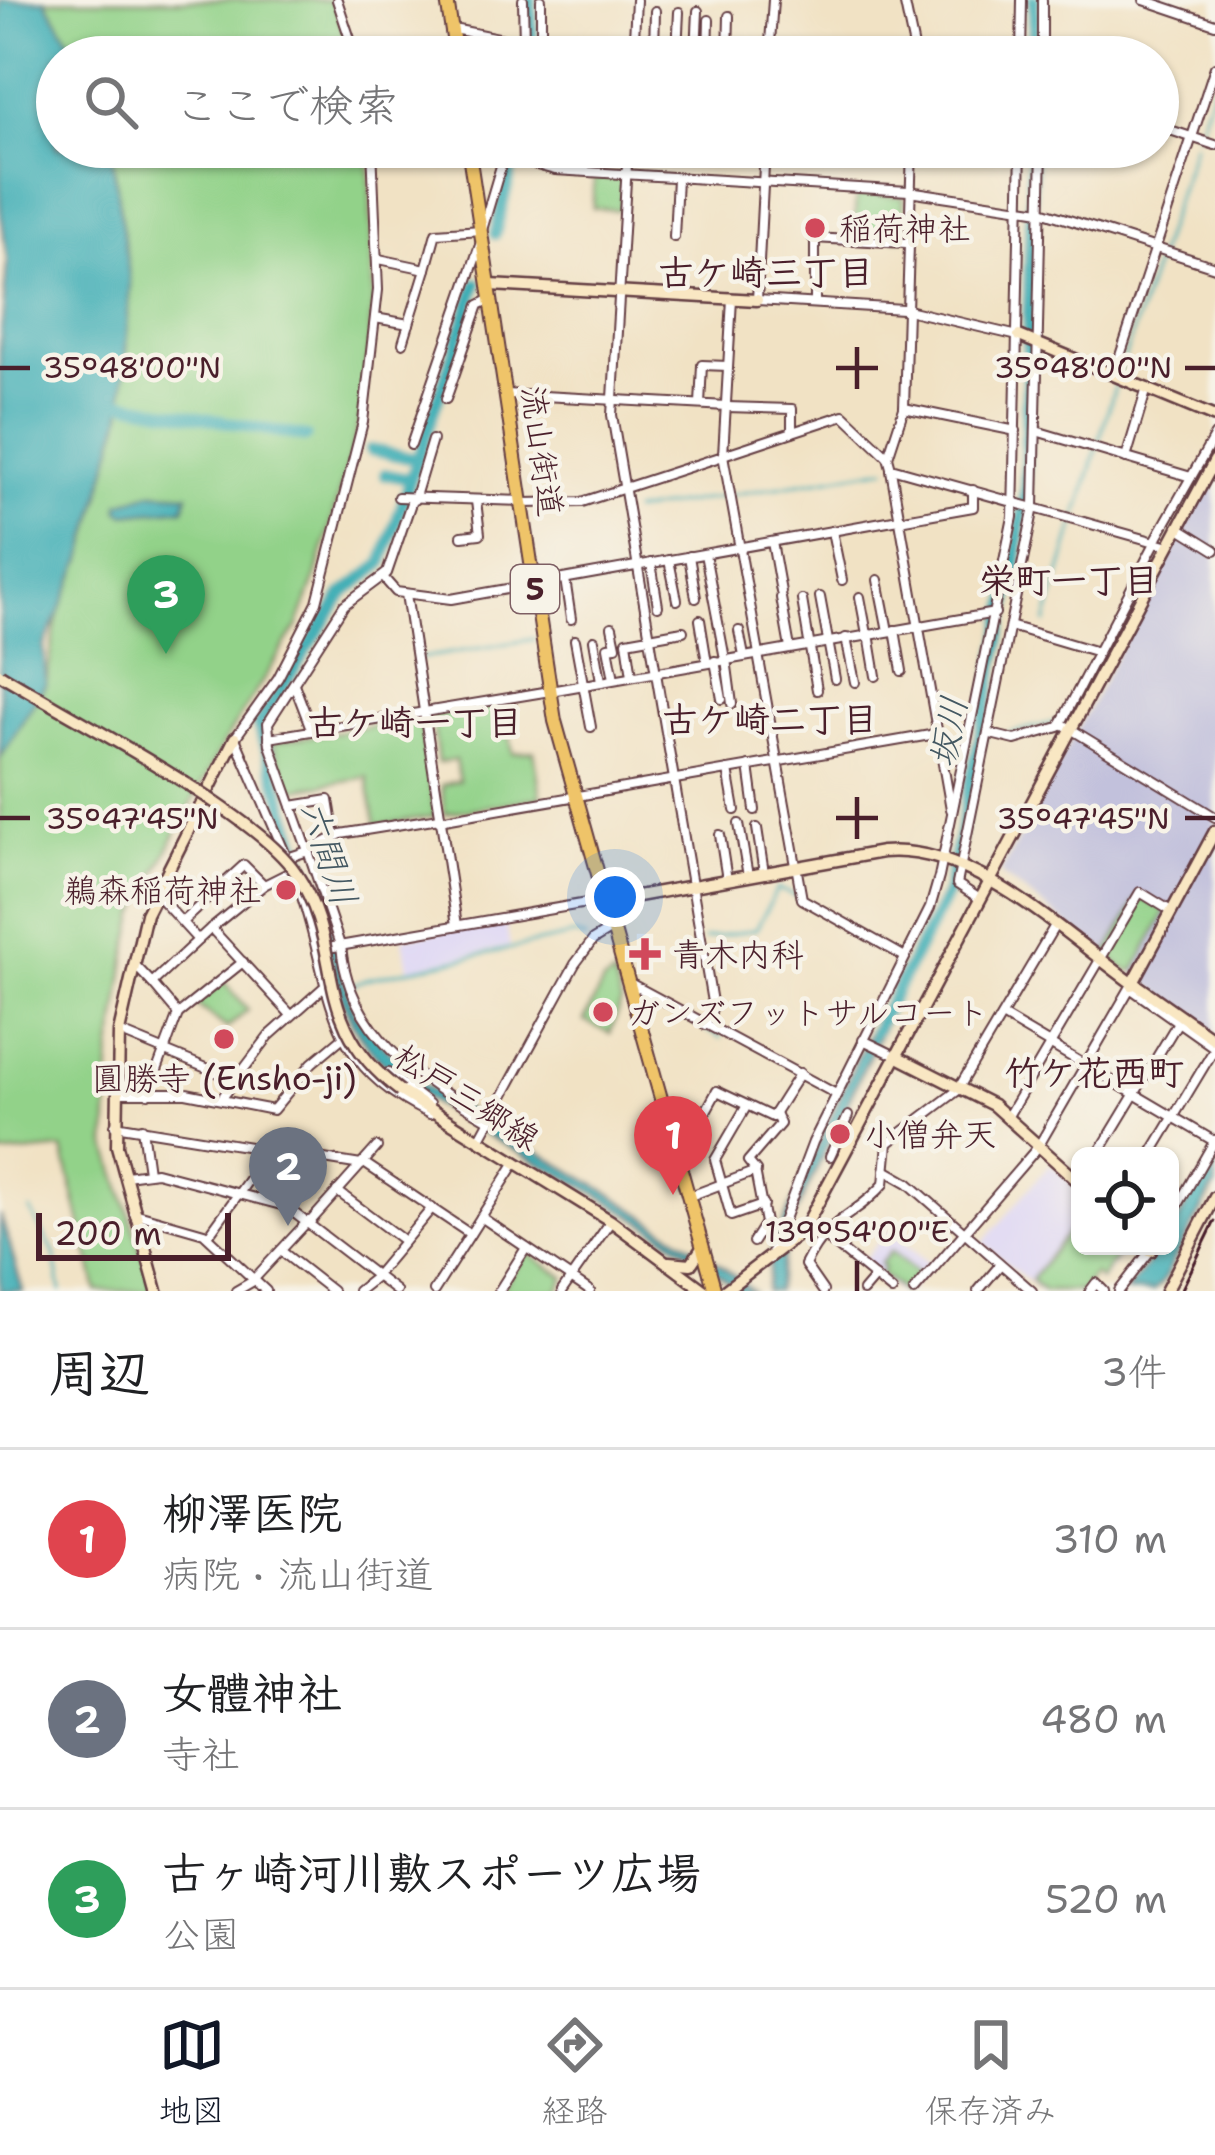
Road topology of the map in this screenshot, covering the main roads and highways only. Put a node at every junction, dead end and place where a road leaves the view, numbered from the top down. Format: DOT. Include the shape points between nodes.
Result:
graph roads {
  1 [pos="447,0"];
  2 [pos="453,36"];
  3 [pos="472,168"];
  4 [pos="715,1291"];
  1 -- 2 [label="main road"];
  3 -- 4 [label="main road, 流山街道 / 5" via="550,691"];
}
